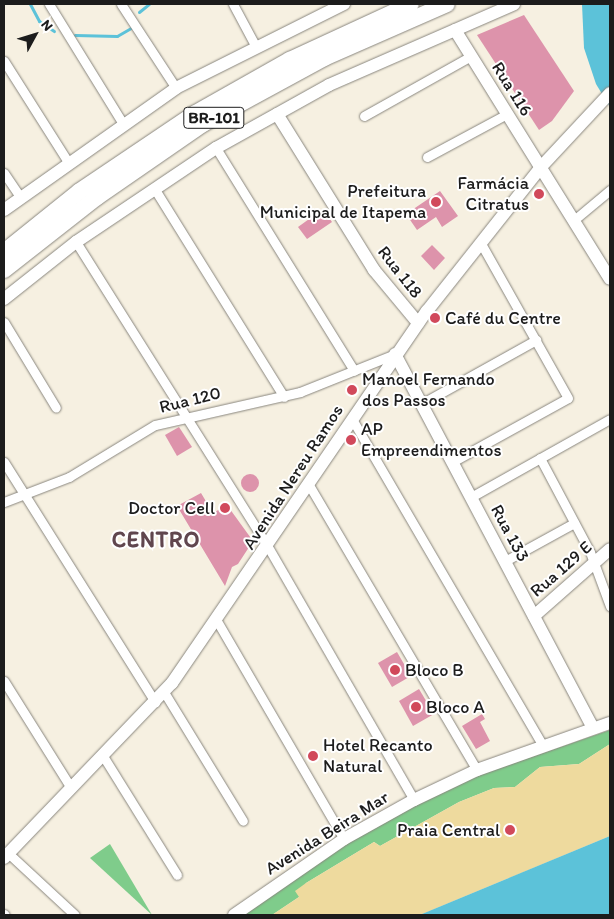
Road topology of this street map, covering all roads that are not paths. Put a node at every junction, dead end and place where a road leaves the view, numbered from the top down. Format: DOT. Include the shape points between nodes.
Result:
graph roads {
  1 [pos="49,4"];
  2 [pos="121,4"];
  3 [pos="233,4"];
  4 [pos="344,4"];
  5 [pos="411,4"];
  6 [pos="447,4"];
  7 [pos="514,4"];
  8 [pos="455,30"];
  9 [pos="256,46"];
  10 [pos="471,56"];
  11 [pos="4,61"];
  12 [pos="176,88"];
  13 [pos="610,92"];
  14 [pos="277,114"];
  15 [pos="507,114"];
  16 [pos="364,116"];
  17 [pos="123,124"];
  18 [pos="216,148"];
  19 [pos="427,157"];
  20 [pos="68,162"];
  21 [pos="541,167"];
  22 [pos="4,173"];
  23 [pos="154,188"];
  24 [pos="610,190"];
  25 [pos="20,197"];
  26 [pos="4,210"];
  27 [pos="574,220"];
  28 [pos="76,242"];
  29 [pos="480,242"];
  30 [pos="4,252"];
  31 [pos="606,264"];
  32 [pos="4,270"];
  33 [pos="610,279"];
  34 [pos="4,299"];
  35 [pos="4,322"];
  36 [pos="418,323"];
  37 [pos="536,340"];
  38 [pos="395,354"];
  39 [pos="354,372"];
  40 [pos="284,396"];
  41 [pos="421,404"];
  42 [pos="56,408"];
  43 [pos="185,416"];
  44 [pos="610,419"];
  45 [pos="352,420"];
  46 [pos="540,458"];
  47 [pos="4,462"];
  48 [pos="452,462"];
  49 [pos="309,486"];
  50 [pos="25,496"];
  51 [pos="471,497"];
  52 [pos="4,502"];
  53 [pos="574,523"];
  54 [pos="268,547"];
  55 [pos="610,549"];
  56 [pos="505,561"];
  57 [pos="594,564"];
  58 [pos="610,606"];
  59 [pos="534,616"];
  60 [pos="217,622"];
  61 [pos="4,681"];
  62 [pos="164,692"];
  63 [pos="155,702"];
  64 [pos="610,723"];
  65 [pos="593,728"];
  66 [pos="543,746"];
  67 [pos="104,756"];
  68 [pos="477,770"];
  69 [pos="71,788"];
  70 [pos="414,800"];
  71 [pos="243,821"];
  72 [pos="344,839"];
  73 [pos="6,855"];
  74 [pos="177,875"];
  75 [pos="75,915"];
  76 [pos="234,915"];
  1 -- 17 [label="street"];
  2 -- 12 [label="street"];
  3 -- 9 [label="street"];
  4 -- 9 [label="main road"];
  5 -- 30 [label="highway, BR-101" via="290,60 194,114 80,191"];
  6 -- 32 [label="highway, BR-101" via="324,58 204,124 96,197"];
  7 -- 8 [label="main road"];
  8 -- 10 [label="main road, Rua 116"];
  8 -- 14 [label="main road"];
  9 -- 12 [label="main road"];
  10 -- 15 [label="main road, Rua 116"];
  10 -- 16 [label="street"];
  11 -- 20 [label="street"];
  12 -- 17 [label="main road"];
  13 -- 21 [label="main road, Avenida Nereu Ramos"];
  14 -- 18 [label="main road"];
  14 -- 36 [label="main road, Rua 118" via="370,264"];
  15 -- 19 [label="street"];
  15 -- 21 [label="main road, Rua 116"];
  17 -- 20 [label="main road"];
  18 -- 23 [label="main road"];
  18 -- 39 [label="street"];
  20 -- 25 [label="main road"];
  21 -- 27 [label="main road, Rua 116"];
  21 -- 29 [label="main road, Avenida Nereu Ramos"];
  22 -- 25 [label="street"];
  23 -- 28 [label="main road"];
  23 -- 40 [label="street"];
  24 -- 27 [label="street"];
  25 -- 26 [label="main road"];
  27 -- 31 [label="main road, Rua 116"];
  28 -- 34 [label="main road"];
  28 -- 43 [label="street"];
  29 -- 36 [label="main road, Avenida Nereu Ramos"];
  29 -- 37 [label="street"];
  31 -- 33 [label="main road, Rua 116"];
  35 -- 42 [label="street"];
  36 -- 38 [label="main road, Avenida Nereu Ramos"];
  37 -- 41 [label="street"];
  37 -- 48 [label="street" via="568,398"];
  38 -- 39 [label="street, Rua 120"];
  38 -- 41 [label="main road, Rua 133"];
  38 -- 45 [label="main road, Avenida Nereu Ramos"];
  39 -- 40 [label="street, Rua 120"];
  40 -- 43 [label="street, Rua 120"];
  41 -- 48 [label="main road, Rua 133"];
  43 -- 50 [label="street, Rua 120" via="144,430 69,477"];
  43 -- 54 [label="street"];
  44 -- 46 [label="street"];
  45 -- 49 [label="main road, Avenida Nereu Ramos"];
  45 -- 66 [label="street"];
  46 -- 51 [label="street"];
  46 -- 53 [label="street"];
  47 -- 50 [label="street"];
  48 -- 51 [label="main road, Rua 133"];
  49 -- 54 [label="main road, Avenida Nereu Ramos"];
  49 -- 68 [label="street"];
  50 -- 52 [label="street, Rua 120"];
  50 -- 63 [label="street"];
  51 -- 56 [label="main road, Rua 133"];
  53 -- 56 [label="street"];
  53 -- 57 [label="street"];
  54 -- 60 [label="main road, Avenida Nereu Ramos"];
  54 -- 70 [label="street"];
  55 -- 57 [label="main road, Rua 129 E"];
  56 -- 59 [label="main road, Rua 133"];
  57 -- 58 [label="street"];
  57 -- 59 [label="main road, Rua 129 E"];
  59 -- 65 [label="main road, Rua 133"];
  60 -- 62 [label="main road, Avenida Nereu Ramos"];
  60 -- 72 [label="street"];
  61 -- 69 [label="street"];
  62 -- 63 [label="main road, Avenida Nereu Ramos"];
  62 -- 71 [label="street"];
  63 -- 67 [label="main road, Avenida Nereu Ramos"];
  64 -- 65 [label="main road, Avenida Beira Mar"];
  65 -- 66 [label="main road, Avenida Beira Mar"];
  66 -- 68 [label="main road, Avenida Beira Mar"];
  67 -- 69 [label="main road, Avenida Nereu Ramos"];
  67 -- 74 [label="street"];
  68 -- 70 [label="main road, Avenida Beira Mar"];
  69 -- 73 [label="main road, Avenida Nereu Ramos"];
  70 -- 72 [label="main road, Avenida Beira Mar"];
  72 -- 76 [label="main road, Avenida Beira Mar"];
  73 -- 75 [label="street"];
}
